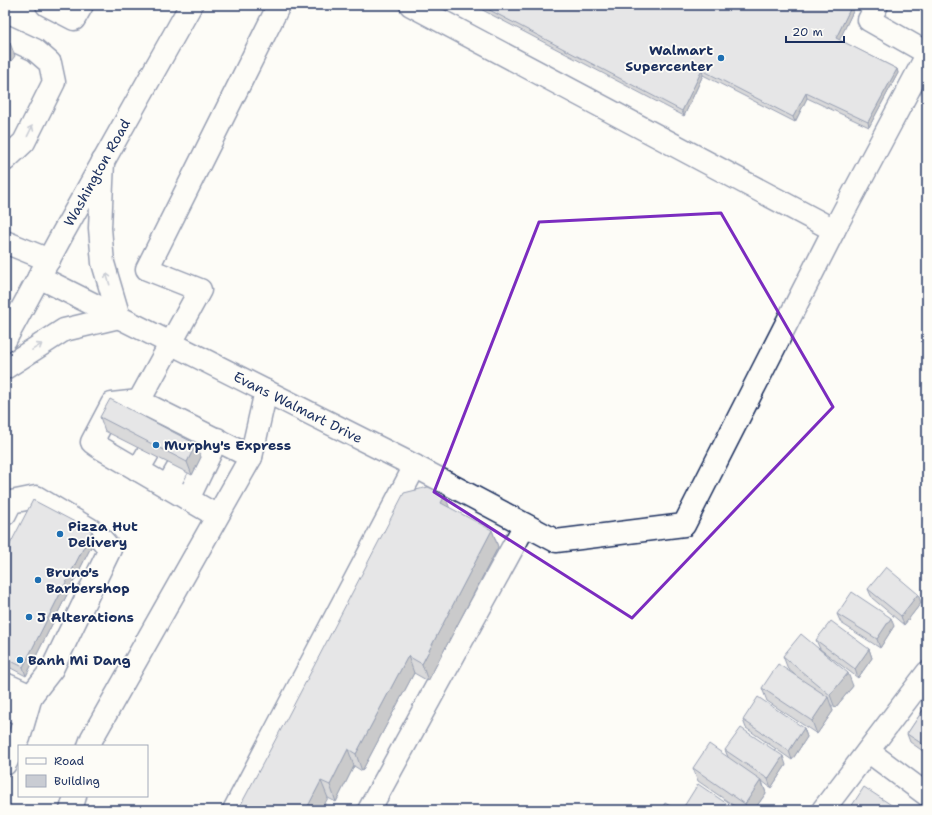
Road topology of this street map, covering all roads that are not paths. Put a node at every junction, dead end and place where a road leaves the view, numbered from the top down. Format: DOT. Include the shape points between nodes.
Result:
graph roads {
  1 [pos="47,5"];
  2 [pos="82,5"];
  3 [pos="191,5"];
  4 [pos="279,5"];
  5 [pos="411,5"];
  6 [pos="876,5"];
  7 [pos="5,36"];
  8 [pos="927,54"];
  9 [pos="5,160"];
  10 [pos="103,161"];
  11 [pos="834,230"];
  12 [pos="5,242"];
  13 [pos="44,268"];
  14 [pos="119,317"];
  15 [pos="5,340"];
  16 [pos="172,343"];
  17 [pos="5,368"];
  18 [pos="266,391"];
  19 [pos="139,401"];
  20 [pos="170,416"];
  21 [pos="208,435"];
  22 [pos="124,440"];
  23 [pos="148,452"];
  24 [pos="251,457"];
  25 [pos="415,466"];
  26 [pos="167,487"];
  27 [pos="188,499"];
  28 [pos="5,514"];
  29 [pos="217,516"];
  30 [pos="525,525"];
  31 [pos="927,673"];
  32 [pos="5,684"];
  33 [pos="28,706"];
  34 [pos="5,707"];
  35 [pos="89,745"];
  36 [pos="868,751"];
  37 [pos="5,764"];
  38 [pos="927,796"];
  39 [pos="75,797"];
  40 [pos="71,810"];
  41 [pos="234,810"];
  42 [pos="369,810"];
  43 [pos="823,810"];
  1 -- 2 [label="main road" via="74,19"];
  3 -- 10 [label="main road, Washington Road"];
  4 -- 16 [label="main road" via="147,269 200,290"];
  5 -- 11 [label="main road"];
  6 -- 8 [label="main road" via="869,20"];
  9 -- 7 [label="main road, one-way" via="24,142 54,82 50,64 35,50"];
  8 -- 11 [label="main road"];
  10 -- 13 [label="main road, Washington Road"];
  14 -- 10 [label="main road, one-way" via="103,263 100,228"];
  11 -- 30 [label="main road, Evans Walmart Drive" via="684,525 556,541"];
  12 -- 13 [label="main road, Evans Walmart Drive"];
  13 -- 14 [label="main road, Evans Walmart Drive"];
  13 -- 15 [label="main road, Washington Road"];
  14 -- 16 [label="main road, Evans Walmart Drive"];
  17 -- 14 [label="main road, one-way" via="64,330"];
  16 -- 18 [label="main road, Evans Walmart Drive"];
  16 -- 19 [label="main road"];
  18 -- 24 [label="main road"];
  18 -- 25 [label="main road, Evans Walmart Drive"];
  19 -- 20 [label="main road"];
  19 -- 22 [label="main road"];
  19 -- 22 [label="main road" via="112,404 92,442 99,447"];
  20 -- 21 [label="main road"];
  20 -- 23 [label="main road"];
  21 -- 24 [label="main road"];
  21 -- 26 [label="main road" via="183,459"];
  21 -- 27 [label="main road"];
  22 -- 23 [label="main road"];
  23 -- 26 [label="main road"];
  24 -- 29 [label="main road"];
  25 -- 30 [label="main road, Evans Walmart Drive"];
  25 -- 41 [label="main road"];
  26 -- 27 [label="main road"];
  27 -- 29 [label="main road"];
  28 -- 33 [label="main road" via="11,502 36,497 96,533 110,549 52,669"];
  29 -- 35 [label="main road"];
  30 -- 42 [label="main road"];
  31 -- 36 [label="main road"];
  32 -- 33 [label="main road"];
  33 -- 34 [label="main road"];
  33 -- 37 [label="main road" via="19,738"];
  36 -- 38 [label="main road"];
  36 -- 43 [label="main road"];
  39 -- 40 [label="main road"];
}
